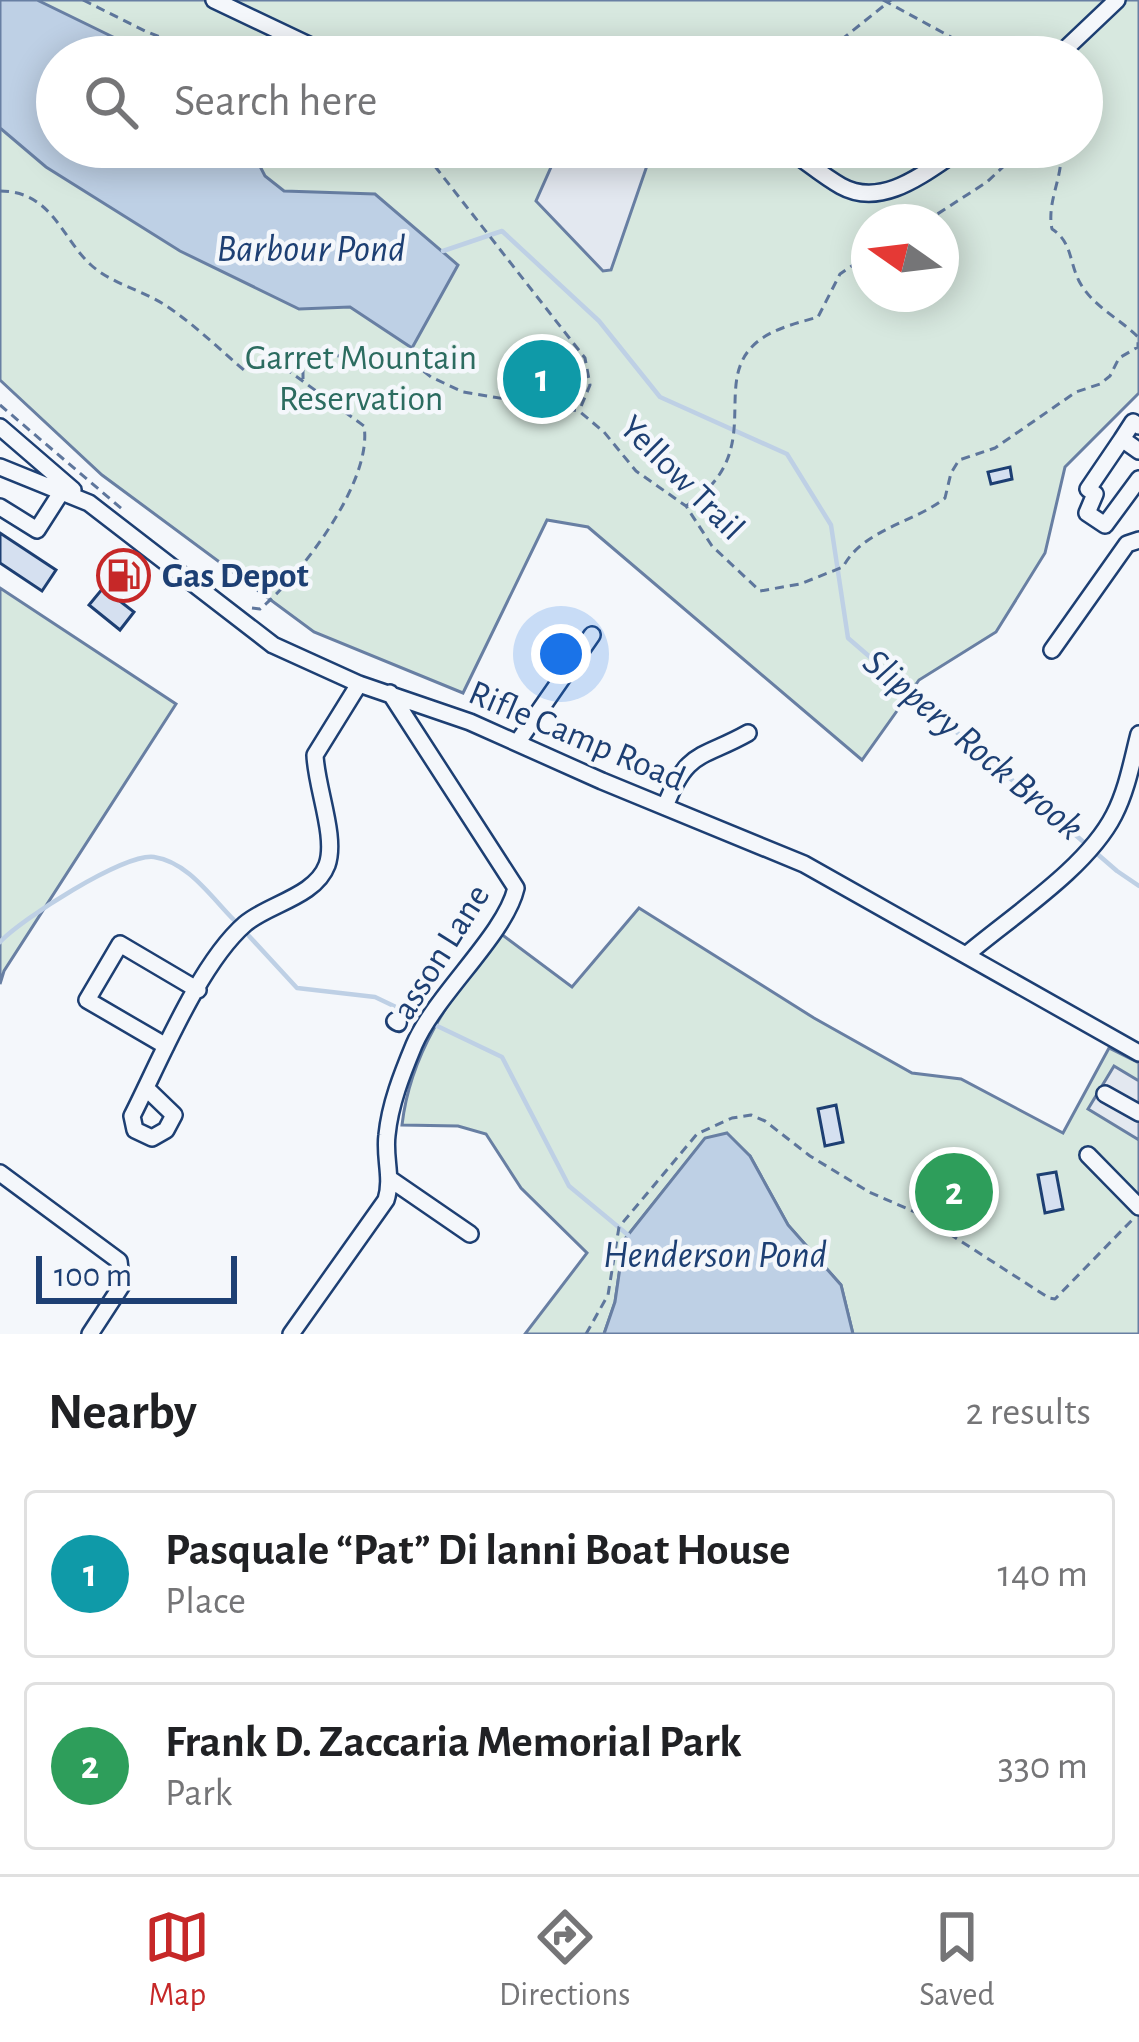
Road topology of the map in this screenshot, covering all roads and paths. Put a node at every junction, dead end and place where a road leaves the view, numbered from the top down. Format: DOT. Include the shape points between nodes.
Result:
graph roads {
  1 [pos="83,0"];
  2 [pos="214,0"];
  3 [pos="1117,0"];
  4 [pos="887,1"];
  5 [pos="158,36"];
  6 [pos="290,36"];
  7 [pos="845,36"];
  8 [pos="949,36"];
  9 [pos="1079,36"];
  10 [pos="436,168"];
  11 [pos="814,168"];
  12 [pos="931,168"];
  13 [pos="1002,168"];
  14 [pos="1059,168"];
  15 [pos="0,191"];
  16 [pos="953,204"];
  17 [pos="851,266"];
  18 [pos="314,356"];
  19 [pos="275,361"];
  20 [pos="303,381"];
  21 [pos="0,405"];
  22 [pos="579,411"];
  23 [pos="1139,426"];
  24 [pos="0,427"];
  25 [pos="1122,439"];
  26 [pos="1139,452"];
  27 [pos="0,467"];
  28 [pos="1139,479"];
  29 [pos="62,491"];
  30 [pos="89,503"];
  31 [pos="686,506"];
  32 [pos="0,507"];
  33 [pos="124,511"];
  34 [pos="1139,540"];
  35 [pos="242,608"];
  36 [pos="592,635"];
  37 [pos="1052,650"];
  38 [pos="359,684"];
  39 [pos="390,693"];
  40 [pos="748,733"];
  41 [pos="1139,734"];
  42 [pos="517,743"];
  43 [pos="665,807"];
  44 [pos="966,955"];
  45 [pos="198,990"];
  46 [pos="166,1046"];
  47 [pos="1139,1053"];
  48 [pos="146,1088"];
  49 [pos="1105,1094"];
  50 [pos="1139,1113"];
  51 [pos="1088,1155"];
  52 [pos="0,1173"];
  53 [pos="390,1179"];
  54 [pos="1137,1210"];
  55 [pos="470,1234"];
  56 [pos="90,1334"];
  57 [pos="291,1334"];
  58 [pos="586,1334"];
  1 -- 5 [label="path"];
  2 -- 6 [label="street"];
  3 -- 9 [label="street"];
  4 -- 7 [label="path"];
  4 -- 8 [label="path"];
  10 -- 22 [label="path" via="585,358 590,385"];
  11 -- 12 [label="street" via="845,189 876,195"];
  13 -- 16 [label="path"];
  14 -- 31 [label="path, Yellow Trail" via="1052,229 1064,236 1089,296 1138,337 1110,376 994,448 959,460 945,499 887,527 843,567 800,584 750,586"];
  15 -- 19 [label="path, Yellow Trail" via="45,209 92,266 160,302 245,371"];
  17 -- 31 [label="path" via="818,316 775,332 743,360 724,468"];
  18 -- 19 [label="path, Yellow Trail"];
  18 -- 20 [label="path"];
  18 -- 22 [label="path, Yellow Trail" via="417,366 463,392"];
  19 -- 20 [label="path"];
  20 -- 35 [label="path" via="364,426 367,447 352,493 280,592 260,609"];
  21 -- 33 [label="path"];
  22 -- 31 [label="path, Yellow Trail" via="636,470"];
  23 -- 25 [label="street" via="1133,422"];
  24 -- 30 [label="street"];
  25 -- 26 [label="street"];
  25 -- 28 [label="street" via="1088,489 1095,494 1087,513 1105,525"];
  27 -- 29 [label="street, Rifle Camp Road"];
  29 -- 30 [label="street, Rifle Camp Road"];
  29 -- 32 [label="street" via="38,530"];
  30 -- 38 [label="street, Rifle Camp Road" via="274,645"];
  34 -- 37 [label="street" via="1127,544"];
  36 -- 42 [label="street"];
  38 -- 39 [label="street, Rifle Camp Road"];
  38 -- 45 [label="street" via="315,755 331,852 325,872 249,920"];
  39 -- 42 [label="street, Rifle Camp Road"];
  39 -- 53 [label="street, Casson Lane" via="516,888 415,1043 391,1109"];
  40 -- 43 [label="street" via="686,765"];
  41 -- 44 [label="street" via="1103,834"];
  42 -- 43 [label="street, Rifle Camp Road"];
  43 -- 44 [label="street, Rifle Camp Road" via="846,884"];
  44 -- 47 [label="street, Rifle Camp Road"];
  45 -- 46 [label="street"];
  45 -- 46 [label="street" via="120,944 87,1000"];
  46 -- 48 [label="street"];
  49 -- 50 [label="street"];
  51 -- 54 [label="street"];
  52 -- 56 [label="street" via="119,1261 122,1285"];
  53 -- 55 [label="street"];
  53 -- 57 [label="street, Casson Lane" via="376,1217"];
  54 -- 58 [label="path" via="1049,1298 765,1121 732,1118 697,1134 619,1227 608,1295"];
}
